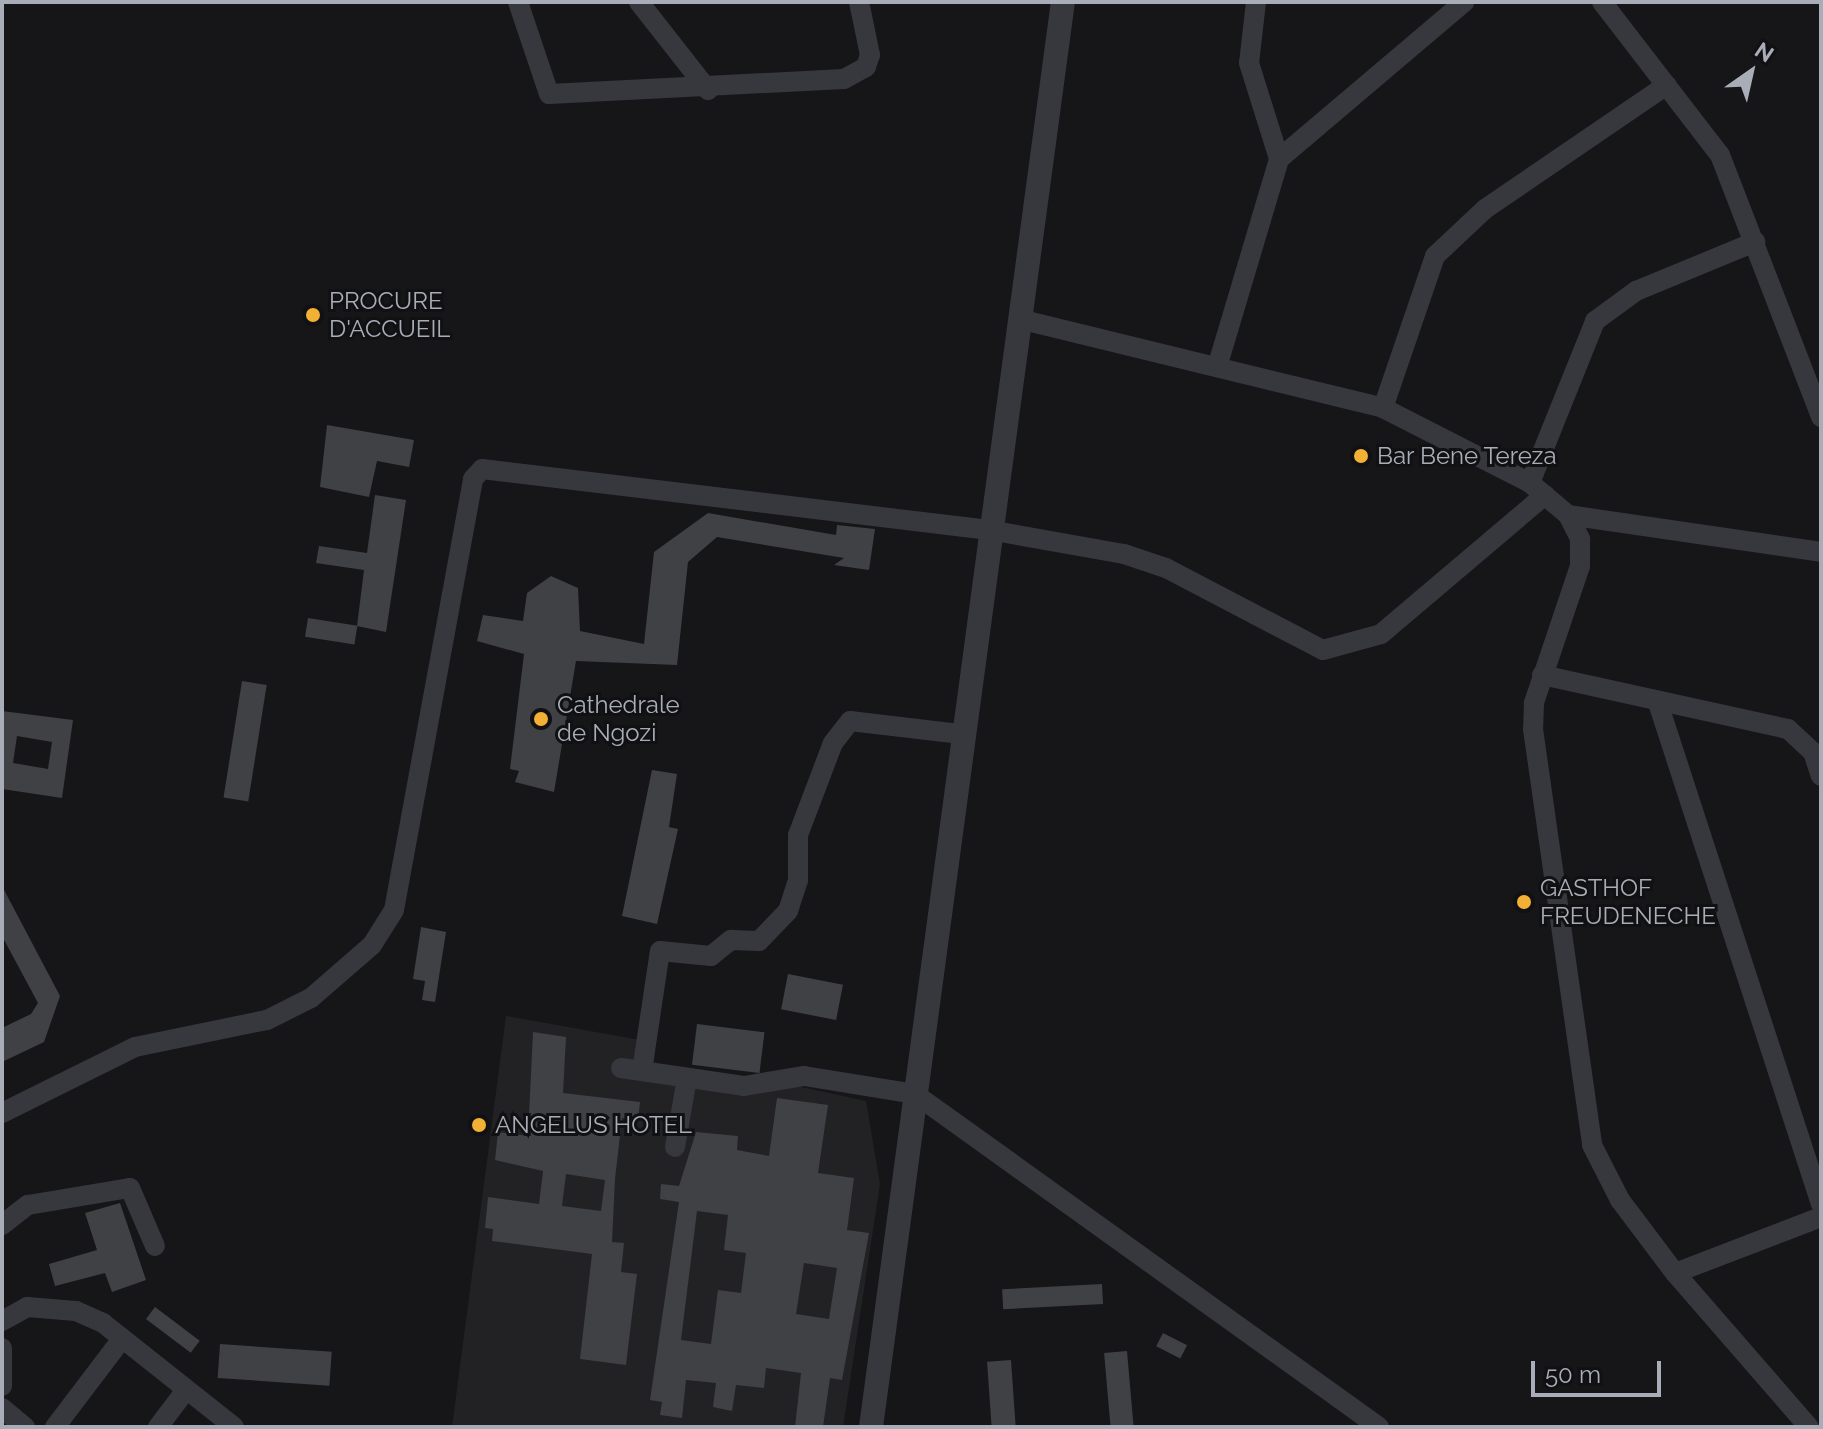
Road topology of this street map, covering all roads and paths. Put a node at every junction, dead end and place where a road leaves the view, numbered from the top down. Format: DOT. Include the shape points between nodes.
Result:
graph roads {
  1 [pos="518,2"];
  2 [pos="639,2"];
  3 [pos="859,2"];
  4 [pos="1063,2"];
  5 [pos="1256,2"];
  6 [pos="1464,2"];
  7 [pos="1602,2"];
  8 [pos="1667,85"];
  9 [pos="708,90"];
  10 [pos="1279,159"];
  11 [pos="1755,242"];
  12 [pos="1019,319"];
  13 [pos="1218,364"];
  14 [pos="1383,408"];
  15 [pos="1821,417"];
  16 [pos="1537,489"];
  17 [pos="1568,515"];
  18 [pos="989,530"];
  19 [pos="1821,552"];
  20 [pos="1542,675"];
  21 [pos="1658,703"];
  22 [pos="961,734"];
  23 [pos="1821,776"];
  24 [pos="621,1068"];
  25 [pos="642,1071"];
  26 [pos="687,1078"];
  27 [pos="915,1094"];
  28 [pos="2,1113"];
  29 [pos="675,1147"];
  30 [pos="1821,1204"];
  31 [pos="1821,1217"];
  32 [pos="2,1225"];
  33 [pos="155,1246"];
  34 [pos="1675,1273"];
  35 [pos="2,1321"];
  36 [pos="121,1340"];
  37 [pos="2,1348"];
  38 [pos="2,1386"];
  39 [pos="186,1390"];
  40 [pos="2,1408"];
  41 [pos="25,1427"];
  42 [pos="55,1427"];
  43 [pos="158,1427"];
  44 [pos="234,1427"];
  45 [pos="871,1427"];
  46 [pos="1379,1427"];
  47 [pos="1809,1427"];
  1 -- 9 [label="street" via="549,94"];
  2 -- 9 [label="street"];
  3 -- 9 [label="street" via="870,55 858,75"];
  4 -- 12 [label="street"];
  5 -- 10 [label="street" via="1249,63"];
  6 -- 10 [label="street"];
  7 -- 8 [label="street"];
  8 -- 11 [label="street" via="1720,155"];
  8 -- 14 [label="street" via="1485,209 1435,256"];
  10 -- 13 [label="street"];
  11 -- 15 [label="street"];
  11 -- 16 [label="street" via="1636,291 1595,321"];
  12 -- 13 [label="street"];
  12 -- 18 [label="street"];
  13 -- 14 [label="street"];
  14 -- 16 [label="street"];
  16 -- 17 [label="street"];
  16 -- 18 [label="street" via="1381,634 1323,650 1166,568"];
  17 -- 19 [label="street"];
  17 -- 20 [label="street" via="1580,539 1580,566"];
  18 -- 22 [label="street"];
  18 -- 28 [label="street" via="482,469 473,479 394,910 372,945 311,998 267,1020 135,1047"];
  20 -- 21 [label="street"];
  20 -- 34 [label="street" via="1533,729 1592,1145 1614,1190"];
  21 -- 23 [label="street" via="1788,729 1813,752"];
  21 -- 30 [label="street"];
  22 -- 25 [label="street" via="850,721 833,743 798,835 798,880 788,911 759,941 731,940 711,956 660,951"];
  22 -- 27 [label="street"];
  24 -- 25 [label="street"];
  25 -- 26 [label="street"];
  26 -- 27 [label="street" via="744,1086 804,1076"];
  26 -- 29 [label="street"];
  27 -- 45 [label="street"];
  27 -- 46 [label="street"];
  31 -- 34 [label="street"];
  32 -- 33 [label="street" via="28,1205 130,1188"];
  34 -- 47 [label="street"];
  35 -- 36 [label="street" via="27,1307 76,1311"];
  36 -- 39 [label="street"];
  36 -- 42 [label="street"];
  37 -- 38 [label="street"];
  39 -- 43 [label="street"];
  39 -- 44 [label="street"];
  40 -- 41 [label="street"];
}
